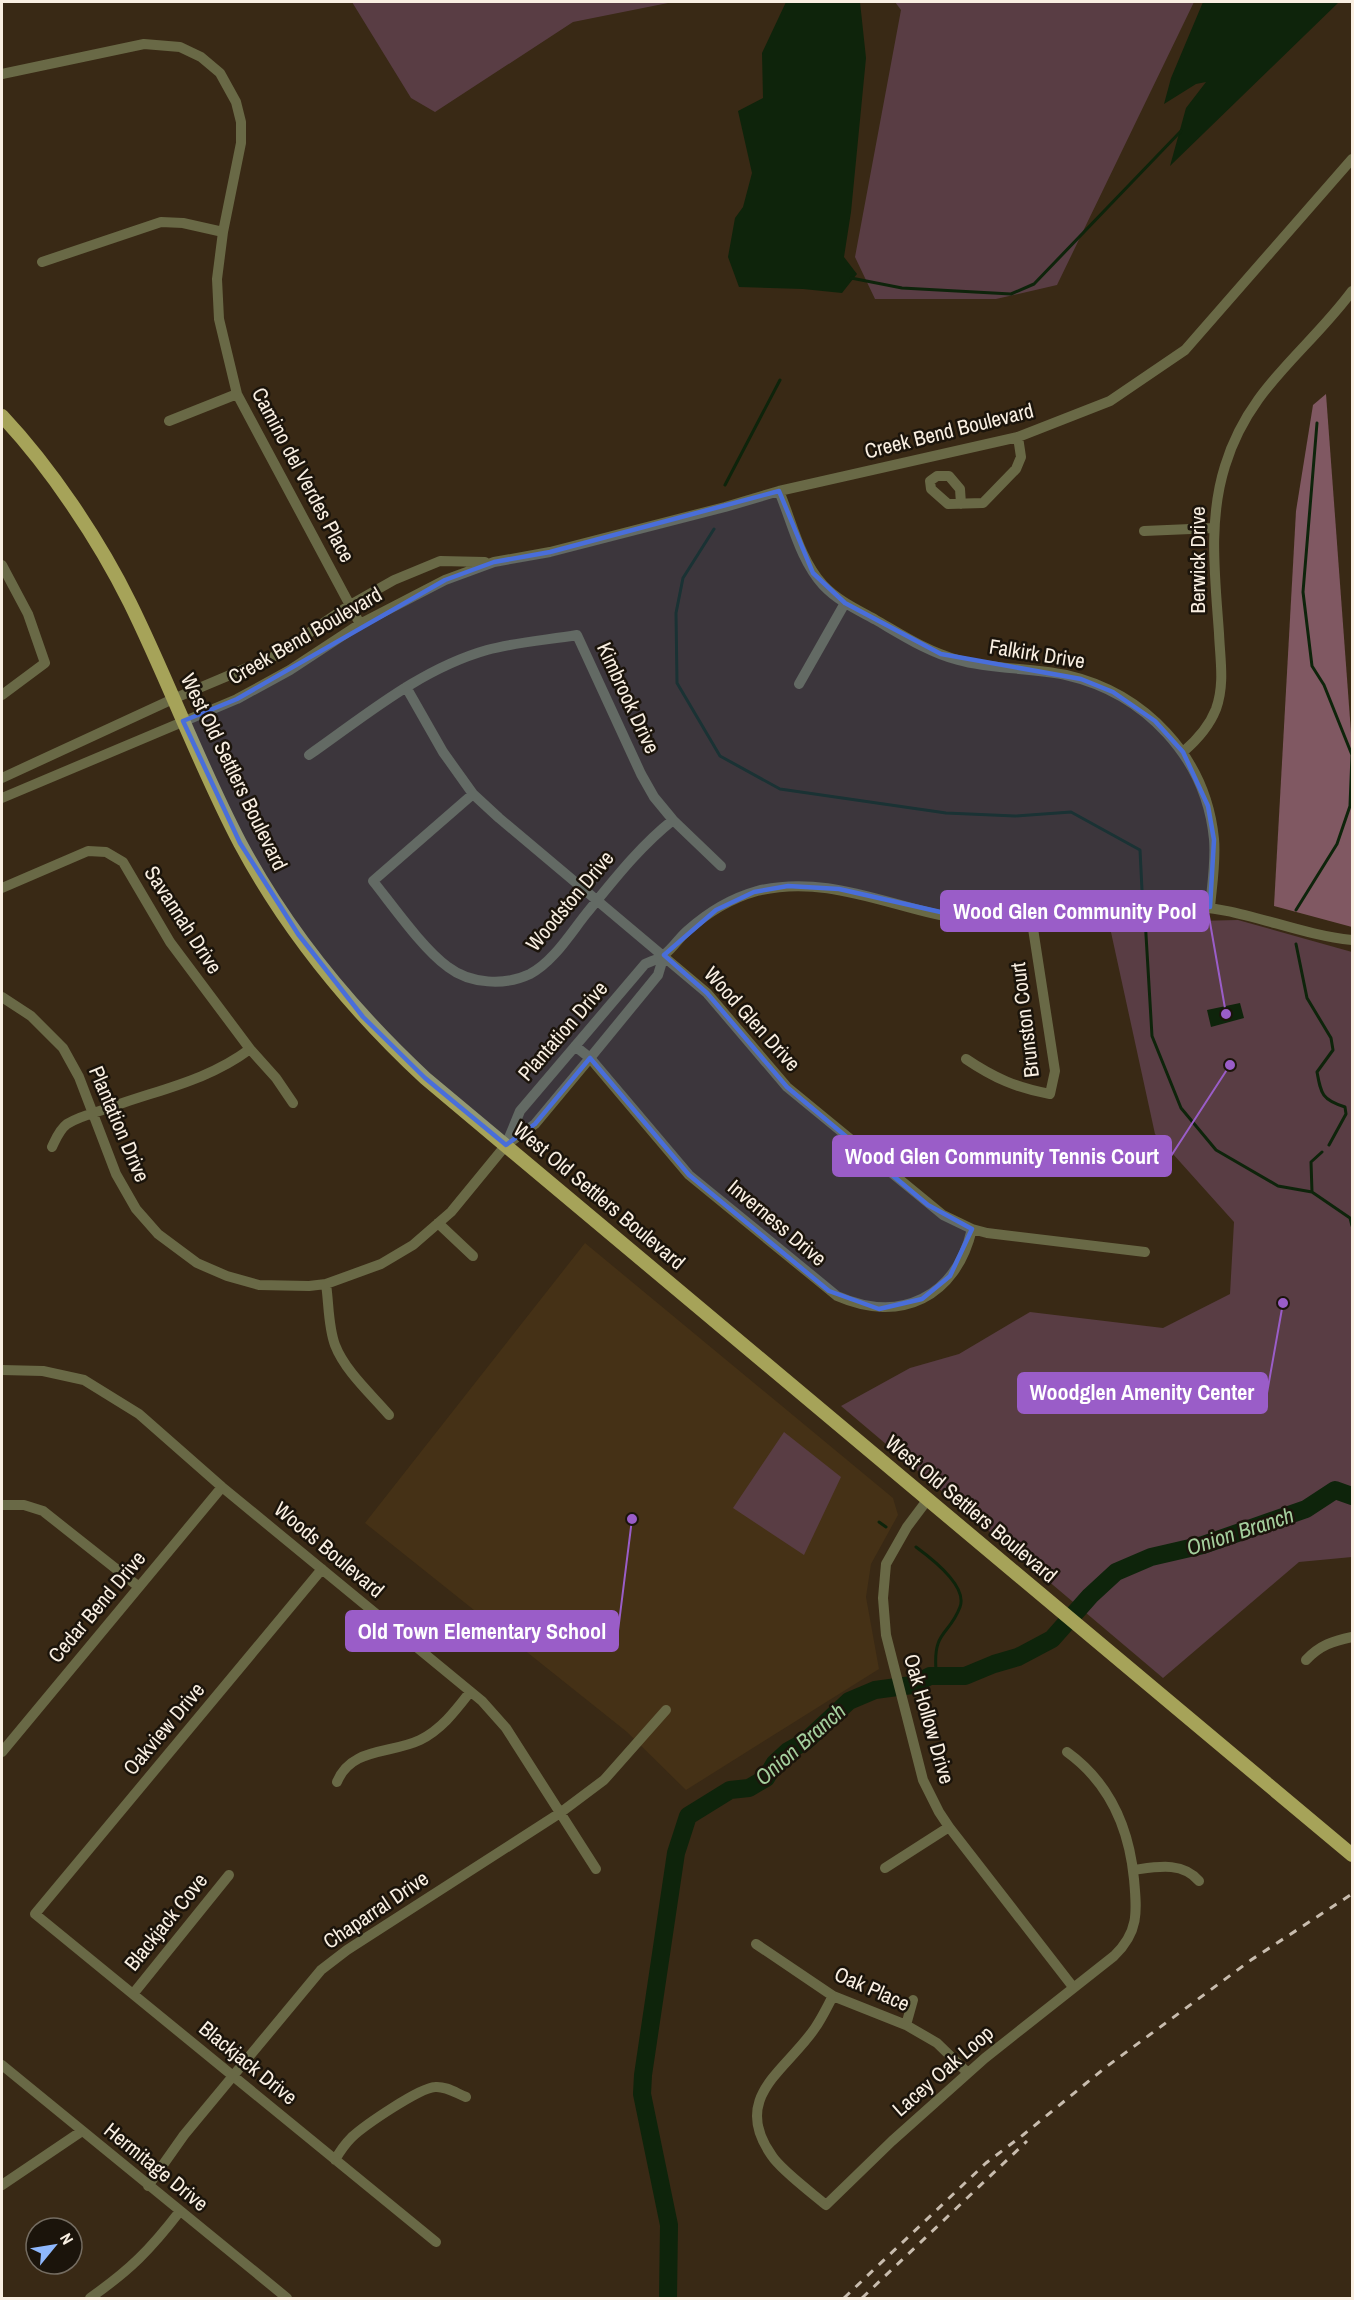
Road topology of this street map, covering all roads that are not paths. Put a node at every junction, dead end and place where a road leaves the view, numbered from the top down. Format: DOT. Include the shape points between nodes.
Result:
graph roads {
  1 [pos="2,74"];
  2 [pos="1353,159"];
  3 [pos="223,232"];
  4 [pos="42,262"];
  5 [pos="1351,295"];
  6 [pos="237,394"];
  7 [pos="2,416"];
  8 [pos="169,421"];
  9 [pos="1018,437"];
  10 [pos="779,491"];
  11 [pos="961,504"];
  12 [pos="1214,528"];
  13 [pos="1144,531"];
  14 [pos="494,562"];
  15 [pos="2,565"];
  16 [pos="845,603"];
  17 [pos="350,605"];
  18 [pos="360,624"];
  19 [pos="799,684"];
  20 [pos="406,687"];
  21 [pos="2,695"];
  22 [pos="173,699"];
  23 [pos="183,721"];
  24 [pos="1183,752"];
  25 [pos="309,755"];
  26 [pos="2,778"];
  27 [pos="473,794"];
  28 [pos="2,798"];
  29 [pos="673,820"];
  30 [pos="721,866"];
  31 [pos="2,888"];
  32 [pos="597,900"];
  33 [pos="1210,907"];
  34 [pos="1032,921"];
  35 [pos="1353,940"];
  36 [pos="664,955"];
  37 [pos="2,997"];
  38 [pos="575,1046"];
  39 [pos="250,1049"];
  40 [pos="590,1058"];
  41 [pos="966,1059"];
  42 [pos="293,1103"];
  43 [pos="93,1114"];
  44 [pos="506,1145"];
  45 [pos="52,1147"];
  46 [pos="438,1223"];
  47 [pos="972,1229"];
  48 [pos="1145,1252"];
  49 [pos="473,1256"];
  50 [pos="326,1284"];
  51 [pos="2,1370"];
  52 [pos="389,1415"];
  53 [pos="222,1486"];
  54 [pos="928,1499"];
  55 [pos="2,1505"];
  56 [pos="322,1569"];
  57 [pos="139,1587"];
  58 [pos="1353,1637"];
  59 [pos="1306,1660"];
  60 [pos="470,1692"];
  61 [pos="666,1710"];
  62 [pos="2,1752"];
  63 [pos="1067,1752"];
  64 [pos="337,1782"];
  65 [pos="560,1813"];
  66 [pos="949,1827"];
  67 [pos="1353,1855"];
  68 [pos="885,1868"];
  69 [pos="596,1869"];
  70 [pos="1133,1870"];
  71 [pos="229,1875"];
  72 [pos="1199,1881"];
  73 [pos="34,1914"];
  74 [pos="756,1944"];
  75 [pos="1073,1988"];
  76 [pos="133,1994"];
  77 [pos="833,1996"];
  78 [pos="913,2000"];
  79 [pos="906,2025"];
  80 [pos="2,2066"];
  81 [pos="968,2073"];
  82 [pos="233,2076"];
  83 [pos="466,2097"];
  84 [pos="82,2131"];
  85 [pos="335,2160"];
  86 [pos="2,2185"];
  87 [pos="148,2186"];
  88 [pos="180,2211"];
  89 [pos="436,2242"];
  90 [pos="274,2294"];
  91 [pos="90,2298"];
  92 [pos="287,2298"];
  1 -- 3 [label="street, Camino del Verdes Place" via="144,44 180,47 201,57 227,84 241,122"];
  2 -- 9 [label="street, Creek Bend Boulevard" via="1185,350 1110,401"];
  3 -- 4 [label="street" via="161,222"];
  3 -- 6 [label="street, Camino del Verdes Place" via="217,279 219,320"];
  5 -- 12 [label="street, Berwick Drive" via="1275,377 1245,419 1224,468"];
  6 -- 8 [label="street"];
  6 -- 17 [label="street, Camino del Verdes Place"];
  7 -- 22 [label="main road, West Old Settlers Boulevard" via="60,488 105,557"];
  9 -- 10 [label="street, Creek Bend Boulevard"];
  9 -- 11 [label="street" via="1021,457 1016,469 983,503"];
  10 -- 14 [label="street, Creek Bend Boulevard" via="550,552"];
  10 -- 16 [label="street, Falkirk Drive" via="813,573"];
  12 -- 13 [label="street"];
  12 -- 24 [label="street, Berwick Drive" via="1220,694 1203,732"];
  14 -- 17 [label="street, Creek Bend Boulevard" via="440,561 394,580"];
  14 -- 18 [label="street, Creek Bend Boulevard" via="445,580"];
  15 -- 21 [label="street" via="28,614 45,663"];
  16 -- 19 [label="street"];
  16 -- 24 [label="street, Falkirk Drive" via="957,660 1064,675 1105,688 1155,721"];
  17 -- 18 [label="street, Camino del Verdes Place"];
  17 -- 22 [label="street, Creek Bend Boulevard" via="275,656"];
  18 -- 23 [label="street, Creek Bend Boulevard" via="290,670 237,699"];
  20 -- 25 [label="street, Kimbrook Drive"];
  20 -- 27 [label="street, Wood Glen Drive" via="443,752"];
  20 -- 29 [label="street, Kimbrook Drive" via="436,670 486,651 577,635 641,774"];
  22 -- 23 [label="main road, West Old Settlers Boulevard"];
  22 -- 26 [label="street, Creek Bend Boulevard"];
  23 -- 28 [label="street, Creek Bend Boulevard"];
  23 -- 44 [label="main road, West Old Settlers Boulevard" via="250,860 335,984 425,1078"];
  24 -- 33 [label="street, Falkirk Drive" via="1203,789 1212,823 1215,858"];
  27 -- 32 [label="street, Wood Glen Drive"];
  27 -- 32 [label="street, Woodston Drive" via="373,880 447,967 468,979 501,981 528,975 554,954"];
  29 -- 30 [label="street, Kimbrook Drive"];
  29 -- 32 [label="street, Woodston Drive" via="635,855"];
  31 -- 39 [label="street, Savannah Drive" via="88,851 106,852 123,862 170,942"];
  32 -- 36 [label="street, Wood Glen Drive"];
  33 -- 34 [label="street, Plantation Drive" via="1120,909"];
  33 -- 35 [label="street, Plantation Drive"];
  34 -- 36 [label="street, Plantation Drive" via="971,921 839,890 788,886 754,892 716,910 688,930"];
  34 -- 41 [label="street, Brunston Court" via="1055,1071 1050,1094 993,1077"];
  36 -- 38 [label="street, Plantation Drive" via="645,964"];
  36 -- 40 [label="street, Plantation Drive" via="658,975"];
  36 -- 47 [label="street, Wood Glen Drive" via="707,993 787,1087 928,1205"];
  37 -- 43 [label="street, Plantation Drive" via="31,1016 63,1048"];
  38 -- 40 [label="street, Inverness Drive"];
  38 -- 44 [label="street, Plantation Drive" via="520,1111"];
  39 -- 42 [label="street, Savannah Drive"];
  39 -- 43 [label="street" via="197,1080"];
  40 -- 44 [label="street, Plantation Drive" via="535,1124"];
  40 -- 47 [label="street, Inverness Drive" via="689,1175 829,1292 845,1300 879,1308 908,1305 922,1299 950,1276 968,1245"];
  43 -- 45 [label="street" via="68,1123"];
  43 -- 50 [label="street, Plantation Drive" via="127,1196 158,1234 183,1254 219,1273 259,1285"];
  44 -- 46 [label="street, Plantation Drive"];
  44 -- 54 [label="main road, West Old Settlers Boulevard"];
  46 -- 49 [label="street"];
  46 -- 50 [label="street, Plantation Drive" via="413,1245 381,1264"];
  47 -- 48 [label="street, Wood Glen Drive"];
  50 -- 52 [label="street" via="336,1346 346,1364"];
  51 -- 53 [label="street, Woods Boulevard" via="43,1371 84,1380 139,1414"];
  53 -- 56 [label="street, Woods Boulevard"];
  53 -- 57 [label="street, Cedar Bend Drive"];
  54 -- 66 [label="street, Oak Hollow Drive" via="886,1564 883,1598 886,1635 923,1780"];
  54 -- 67 [label="main road, West Old Settlers Boulevard"];
  55 -- 57 [label="street" via="24,1505 43,1511"];
  56 -- 60 [label="street, Woods Boulevard"];
  56 -- 73 [label="street, Oakview Drive"];
  57 -- 62 [label="street, Cedar Bend Drive"];
  58 -- 59 [label="street" via="1327,1643"];
  60 -- 64 [label="street" via="433,1733 405,1746 358,1758 347,1765"];
  60 -- 65 [label="street, Woods Boulevard" via="506,1728"];
  61 -- 65 [label="street, Chaparral Drive" via="604,1780"];
  63 -- 70 [label="street, Lacey Oak Loop" via="1086,1767 1117,1809 1129,1842"];
  65 -- 69 [label="street, Woods Boulevard"];
  65 -- 82 [label="street, Chaparral Drive" via="333,1960"];
  66 -- 68 [label="street"];
  66 -- 75 [label="street, Oak Hollow Drive"];
  70 -- 72 [label="street" via="1176,1867"];
  70 -- 75 [label="street, Lacey Oak Loop" via="1137,1912 1130,1937 1114,1956"];
  71 -- 76 [label="street, Blackjack Cove"];
  73 -- 76 [label="street, Blackjack Drive"];
  74 -- 77 [label="street, Oak Place"];
  75 -- 81 [label="street, Lacey Oak Loop"];
  76 -- 82 [label="street, Blackjack Drive"];
  77 -- 79 [label="street, Oak Place"];
  77 -- 81 [label="street, Lacey Oak Loop" via="815,2029 764,2088 756,2112 760,2136 772,2158 826,2205"];
  78 -- 79 [label="street"];
  79 -- 81 [label="street, Oak Place" via="937,2043"];
  80 -- 84 [label="street, Hermitage Drive"];
  82 -- 85 [label="street, Blackjack Drive"];
  82 -- 87 [label="street, Chaparral Drive"];
  83 -- 85 [label="street" via="437,2086 421,2091 361,2130"];
  84 -- 86 [label="street"];
  84 -- 87 [label="street, Hermitage Drive"];
  85 -- 89 [label="street, Blackjack Drive"];
  87 -- 88 [label="street, Hermitage Drive"];
  88 -- 90 [label="street, Hermitage Drive"];
  88 -- 91 [label="street" via="144,2256"];
  90 -- 92 [label="street, Hermitage Drive"];
}
